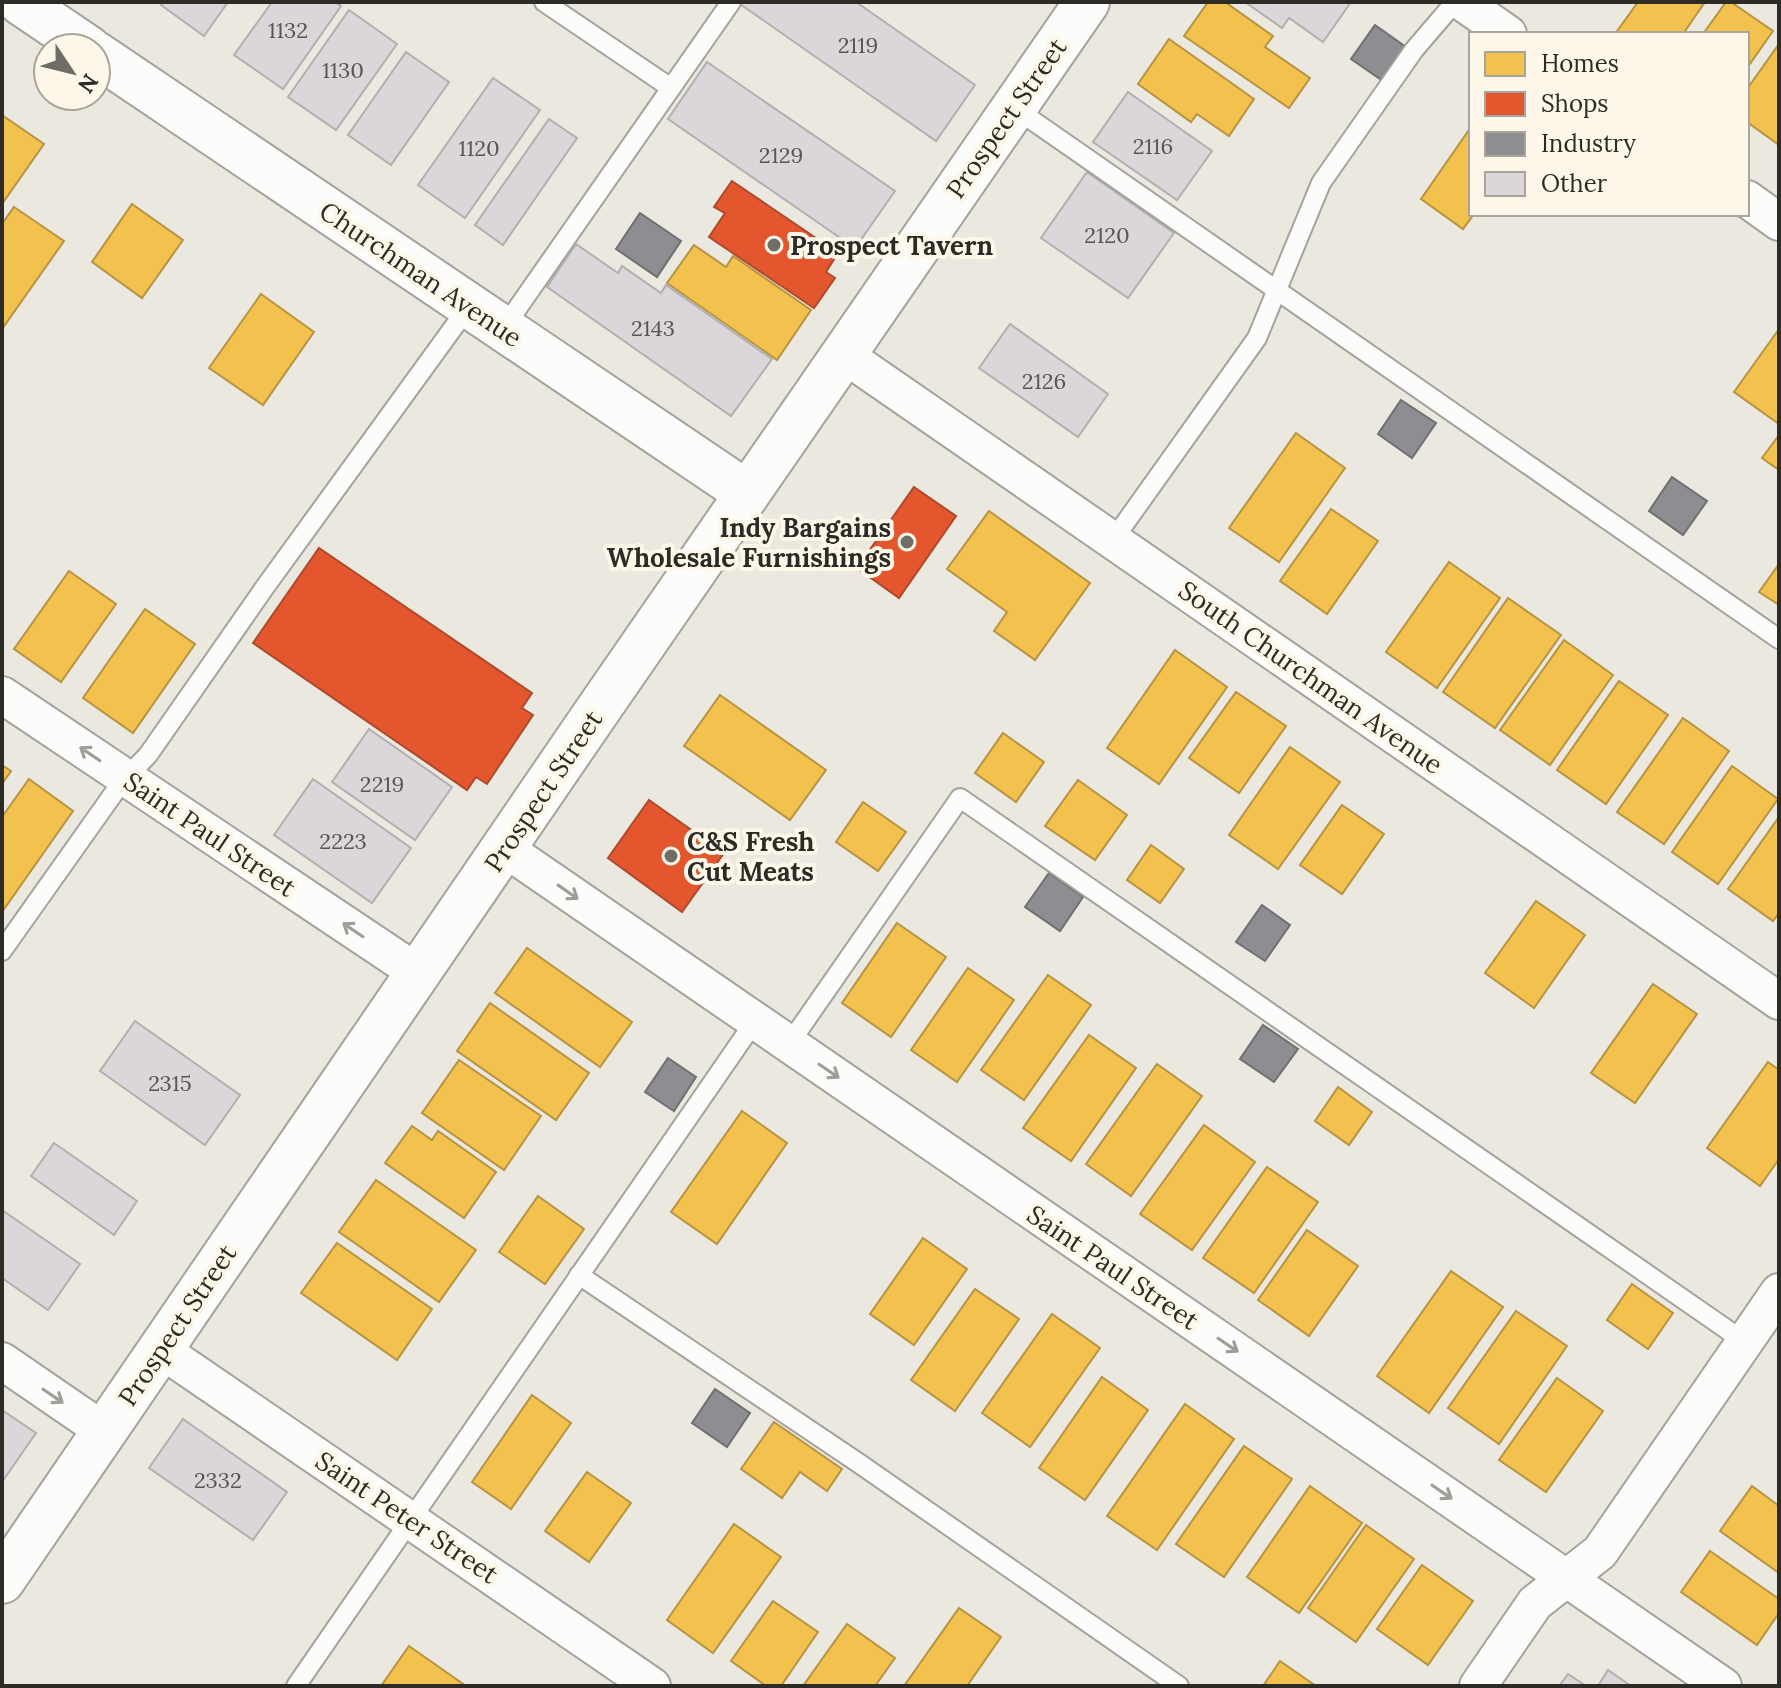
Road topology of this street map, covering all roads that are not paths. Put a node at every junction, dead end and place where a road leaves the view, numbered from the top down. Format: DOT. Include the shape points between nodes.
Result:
graph roads {
  1 [pos="20,2"];
  2 [pos="544,2"];
  3 [pos="731,2"];
  4 [pos="1455,2"];
  5 [pos="1462,2"];
  6 [pos="1080,4"];
  7 [pos="64,32"];
  8 [pos="1505,32"];
  9 [pos="112,65"];
  10 [pos="671,88"];
  11 [pos="1013,107"];
  12 [pos="1749,200"];
  13 [pos="1779,222"];
  14 [pos="1277,290"];
  15 [pos="486,317"];
  16 [pos="843,354"];
  17 [pos="747,493"];
  18 [pos="1113,540"];
  19 [pos="1779,639"];
  20 [pos="2,695"];
  21 [pos="126,778"];
  22 [pos="504,848"];
  23 [pos="2,951"];
  24 [pos="418,973"];
  25 [pos="1779,1001"];
  26 [pos="755,1021"];
  27 [pos="789,1044"];
  28 [pos="579,1275"];
  29 [pos="1779,1292"];
  30 [pos="1745,1342"];
  31 [pos="160,1349"];
  32 [pos="2,1361"];
  33 [pos="104,1431"];
  34 [pos="410,1519"];
  35 [pos="1566,1578"];
  36 [pos="2,1581"];
  37 [pos="296,1686"];
  38 [pos="652,1686"];
  39 [pos="1179,1686"];
  40 [pos="1478,1686"];
  41 [pos="1723,1686"];
  1 -- 7 [label="main road"];
  2 -- 10 [label="lane"];
  3 -- 10 [label="lane"];
  4 -- 14 [label="lane" via="1414,50 1321,183"];
  5 -- 8 [label="street"];
  6 -- 11 [label="main road, Prospect Street"];
  9 -- 15 [label="main road, Churchman Avenue"];
  10 -- 15 [label="lane"];
  11 -- 14 [label="lane"];
  11 -- 16 [label="main road, Prospect Street"];
  12 -- 13 [label="street"];
  14 -- 18 [label="lane" via="1257,338"];
  14 -- 19 [label="lane"];
  15 -- 17 [label="main road, Churchman Avenue"];
  15 -- 21 [label="lane" via="265,587 148,755"];
  16 -- 17 [label="main road, Prospect Street"];
  16 -- 18 [label="street, South Churchman Avenue"];
  17 -- 22 [label="main road, Prospect Street"];
  18 -- 25 [label="street, South Churchman Avenue"];
  21 -- 20 [label="street, Saint Paul Street, one-way"];
  21 -- 23 [label="lane"];
  24 -- 21 [label="street, Saint Paul Street, one-way"];
  22 -- 24 [label="main road, Prospect Street"];
  22 -- 26 [label="street, Saint Paul Street, one-way"];
  24 -- 31 [label="main road, Prospect Street"];
  26 -- 27 [label="street, Saint Paul Street"];
  26 -- 28 [label="lane"];
  27 -- 30 [label="lane" via="960,798"];
  27 -- 35 [label="street, Saint Paul Street, one-way"];
  28 -- 34 [label="lane"];
  28 -- 39 [label="lane"];
  29 -- 30 [label="street"];
  30 -- 35 [label="street" via="1600,1552"];
  31 -- 33 [label="main road, Prospect Street"];
  31 -- 34 [label="street, Saint Peter Street"];
  32 -- 33 [label="street, one-way"];
  33 -- 36 [label="main road, Prospect Street"];
  34 -- 37 [label="lane"];
  34 -- 38 [label="street, Saint Peter Street"];
  35 -- 40 [label="street" via="1535,1603"];
  35 -- 41 [label="street, Saint Paul Street"];
}
